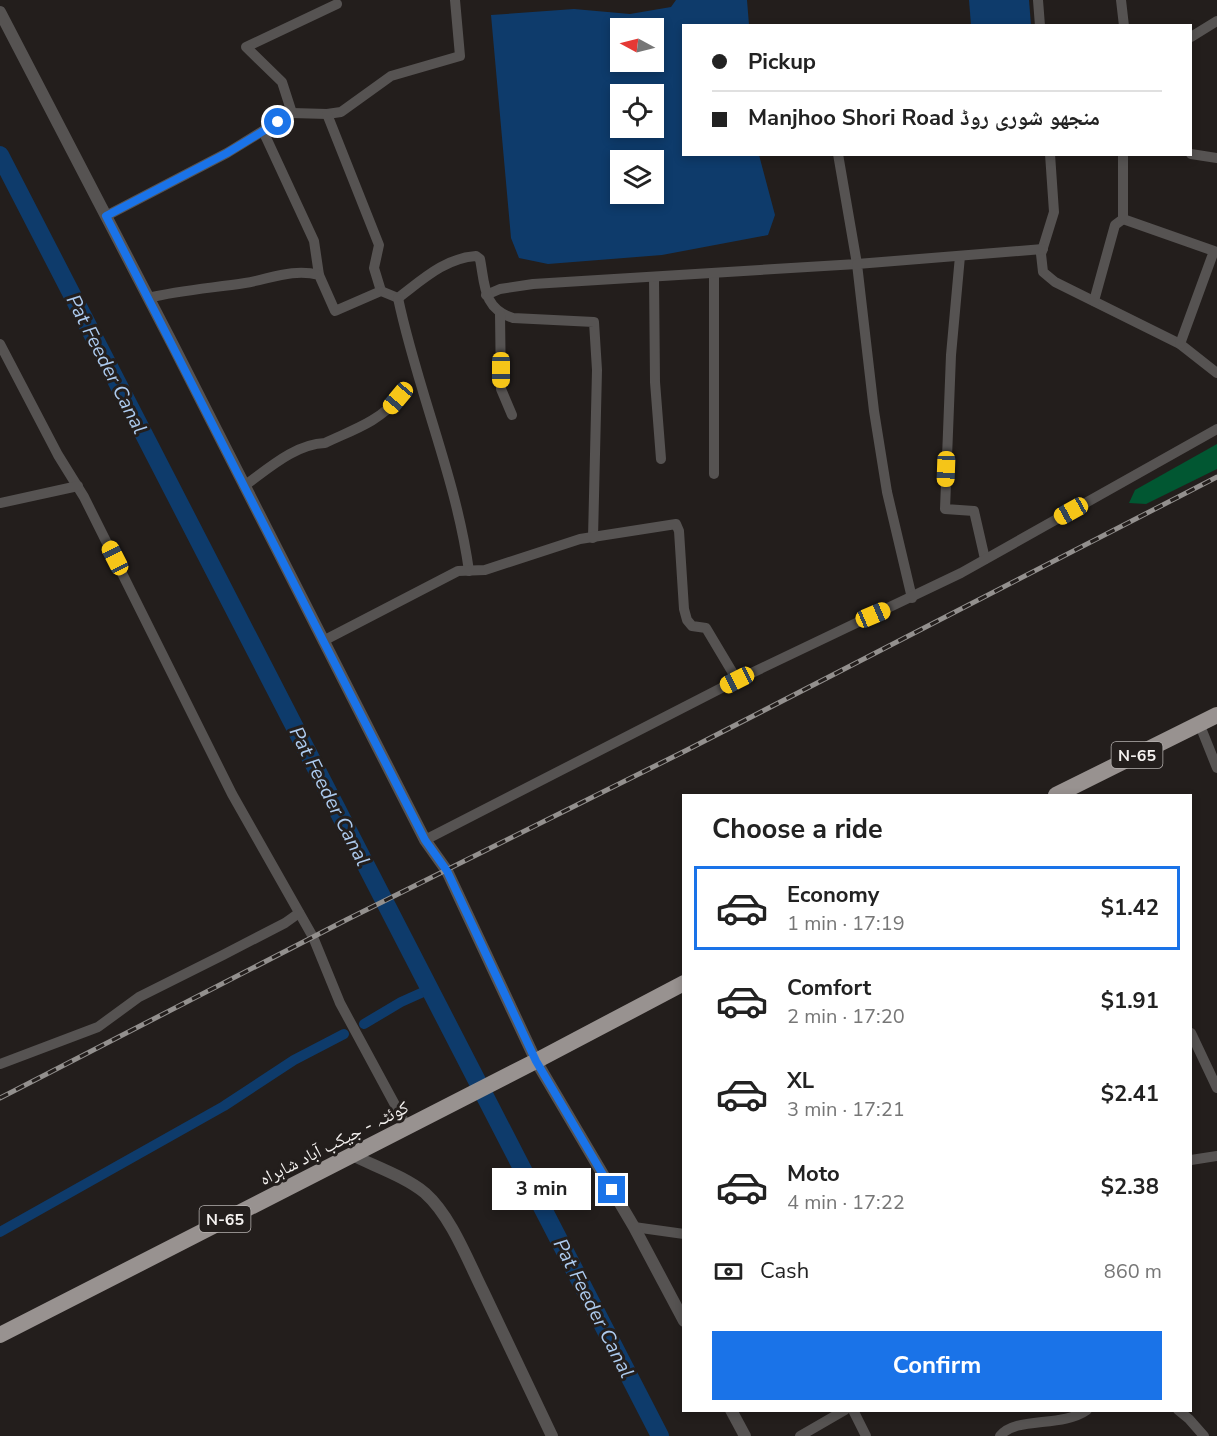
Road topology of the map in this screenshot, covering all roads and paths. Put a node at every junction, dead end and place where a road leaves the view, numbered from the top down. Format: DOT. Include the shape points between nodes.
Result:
graph roads {
  1 [pos="455,0"];
  2 [pos="1038,0"];
  3 [pos="1121,0"];
  4 [pos="337,4"];
  5 [pos="0,12"];
  6 [pos="1217,21"];
  7 [pos="1040,24"];
  8 [pos="1124,24"];
  9 [pos="1192,36"];
  10 [pos="292,113"];
  11 [pos="327,114"];
  12 [pos="263,131"];
  13 [pos="1192,154"];
  14 [pos="838,156"];
  15 [pos="1050,156"];
  16 [pos="1123,156"];
  17 [pos="1217,158"];
  18 [pos="106,216"];
  19 [pos="1123,219"];
  20 [pos="1043,249"];
  21 [pos="960,256"];
  22 [pos="857,264"];
  23 [pos="714,273"];
  24 [pos="319,275"];
  25 [pos="654,277"];
  26 [pos="381,291"];
  27 [pos="486,295"];
  28 [pos="398,297"];
  29 [pos="148,298"];
  30 [pos="1094,301"];
  31 [pos="500,314"];
  32 [pos="0,344"];
  33 [pos="1180,344"];
  34 [pos="1217,373"];
  35 [pos="398,398"];
  36 [pos="512,415"];
  37 [pos="1217,429"];
  38 [pos="661,459"];
  39 [pos="714,474"];
  40 [pos="78,486"];
  41 [pos="244,486"];
  42 [pos="0,503"];
  43 [pos="593,538"];
  44 [pos="985,559"];
  45 [pos="469,571"];
  46 [pos="912,598"];
  47 [pos="323,641"];
  48 [pos="737,680"];
  49 [pos="1217,714"];
  50 [pos="1199,723"];
  51 [pos="1217,768"];
  52 [pos="1077,790"];
  53 [pos="1060,794"];
  54 [pos="425,840"];
  55 [pos="299,913"];
  56 [pos="682,984"];
  57 [pos="1192,1035"];
  58 [pos="536,1061"];
  59 [pos="0,1064"];
  60 [pos="1217,1088"];
  61 [pos="407,1127"];
  62 [pos="352,1155"];
  63 [pos="1217,1156"];
  64 [pos="1192,1160"];
  65 [pos="634,1227"];
  66 [pos="682,1234"];
  67 [pos="682,1317"];
  68 [pos="0,1335"];
  69 [pos="732,1412"];
  70 [pos="842,1412"];
  71 [pos="854,1412"];
  72 [pos="1084,1412"];
  73 [pos="1180,1412"];
  74 [pos="552,1436"];
  75 [pos="745,1436"];
  76 [pos="800,1436"];
  77 [pos="866,1436"];
  78 [pos="1000,1436"];
  79 [pos="1204,1436"];
  1 -- 11 [label="street" via="460,56 391,76 341,112"];
  2 -- 7 [label="street"];
  3 -- 8 [label="street"];
  4 -- 10 [label="street" via="246,47 282,82"];
  5 -- 18 [label="street"];
  6 -- 9 [label="street"];
  10 -- 11 [label="street"];
  10 -- 12 [label="street"];
  11 -- 26 [label="street" via="379,245 375,267"];
  12 -- 18 [label="street"];
  12 -- 24 [label="street" via="314,241"];
  13 -- 17 [label="street"];
  14 -- 22 [label="street"];
  15 -- 20 [label="street" via="1054,212"];
  16 -- 19 [label="street"];
  18 -- 29 [label="street"];
  19 -- 30 [label="street" via="1115,225"];
  19 -- 33 [label="street" via="1214,251"];
  20 -- 21 [label="street"];
  20 -- 30 [label="street" via="1043,272"];
  21 -- 22 [label="street"];
  21 -- 44 [label="street" via="951,355 945,509 974,511"];
  22 -- 23 [label="street"];
  22 -- 46 [label="street" via="887,492"];
  23 -- 25 [label="street"];
  23 -- 39 [label="street"];
  24 -- 26 [label="street" via="335,311"];
  24 -- 29 [label="street" via="276,275"];
  25 -- 27 [label="street" via="533,284"];
  25 -- 38 [label="street" via="655,382"];
  26 -- 28 [label="street"];
  27 -- 28 [label="street" via="480,259 476,256 455,259"];
  27 -- 31 [label="street"];
  28 -- 45 [label="street" via="457,511"];
  29 -- 41 [label="street"];
  30 -- 33 [label="street"];
  31 -- 36 [label="street" via="501,389"];
  31 -- 43 [label="street" via="594,322 597,370"];
  32 -- 40 [label="street"];
  33 -- 34 [label="street"];
  35 -- 41 [label="street" via="377,419 287,455"];
  37 -- 44 [label="street"];
  40 -- 42 [label="street"];
  40 -- 55 [label="street" via="232,794"];
  41 -- 47 [label="street"];
  43 -- 45 [label="street" via="568,542 485,570"];
  43 -- 48 [label="street" via="676,524 687,621 706,628"];
  44 -- 46 [label="street"];
  45 -- 47 [label="street" via="458,571"];
  46 -- 48 [label="street"];
  47 -- 54 [label="street"];
  48 -- 54 [label="street"];
  49 -- 50 [label="highway, N-65"];
  50 -- 51 [label="street"];
  50 -- 52 [label="highway, N-65"];
  52 -- 53 [label="highway, N-65"];
  54 -- 58 [label="street" via="447,871"];
  55 -- 59 [label="street" via="140,997 98,1027"];
  55 -- 61 [label="street" via="340,1003"];
  56 -- 58 [label="highway, کوئٹہ - جیکب آباد شاہراہ / N-65"];
  57 -- 60 [label="street"];
  58 -- 61 [label="highway, کوئٹہ - جیکب آباد شاہراہ / N-65"];
  58 -- 65 [label="street"];
  61 -- 62 [label="highway, کوئٹہ - جیکب آباد شاہراہ / N-65"];
  62 -- 68 [label="highway, کوئٹہ - جیکب آباد شاہراہ / N-65"];
  62 -- 74 [label="street" via="411,1184 436,1205 471,1266"];
  63 -- 64 [label="street"];
  65 -- 66 [label="street"];
  65 -- 67 [label="street"];
  69 -- 75 [label="street"];
  70 -- 76 [label="street"];
  71 -- 77 [label="street"];
  72 -- 78 [label="street" via="1062,1421 1016,1426"];
  73 -- 79 [label="street"];
}
